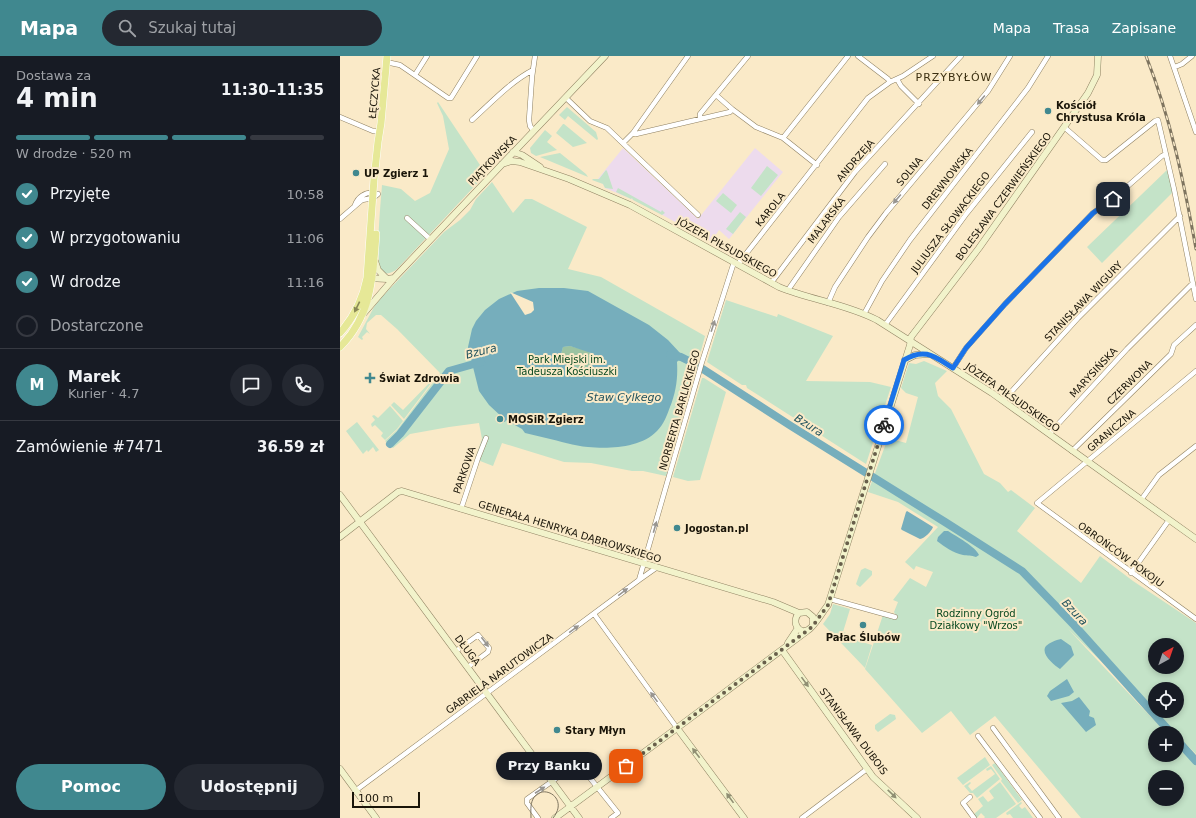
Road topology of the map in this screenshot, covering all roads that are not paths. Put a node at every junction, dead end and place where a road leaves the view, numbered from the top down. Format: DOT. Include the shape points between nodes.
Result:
graph roads {
  1 [pos="427,56"];
  2 [pos="477,56"];
  3 [pos="535,56"];
  4 [pos="605,56"];
  5 [pos="688,56"];
  6 [pos="748,56"];
  7 [pos="848,56"];
  8 [pos="858,56"];
  9 [pos="933,56"];
  10 [pos="961,56"];
  11 [pos="1010,56"];
  12 [pos="1048,56"];
  13 [pos="1098,56"];
  14 [pos="1170,56"];
  15 [pos="1192,56"];
  16 [pos="386,58"];
  17 [pos="1175,68"];
  18 [pos="532,70"];
  19 [pos="415,75"];
  20 [pos="897,79"];
  21 [pos="890,82"];
  22 [pos="716,95"];
  23 [pos="566,98"];
  24 [pos="919,104"];
  25 [pos="732,109"];
  26 [pos="340,117"];
  27 [pos="700,118"];
  28 [pos="472,120"];
  29 [pos="1064,127"];
  30 [pos="534,131"];
  31 [pos="380,132"];
  32 [pos="1032,132"];
  33 [pos="1196,132"];
  34 [pos="633,133"];
  35 [pos="783,138"];
  36 [pos="525,141"];
  37 [pos="623,143"];
  38 [pos="514,152"];
  39 [pos="1166,154"];
  40 [pos="527,158"];
  41 [pos="520,162"];
  42 [pos="502,164"];
  43 [pos="885,164"];
  44 [pos="817,165"];
  45 [pos="546,171"];
  46 [pos="374,195"];
  47 [pos="698,215"];
  48 [pos="1180,216"];
  49 [pos="407,218"];
  50 [pos="340,219"];
  51 [pos="430,239"];
  52 [pos="374,260"];
  53 [pos="736,263"];
  54 [pos="370,278"];
  55 [pos="394,278"];
  56 [pos="386,279"];
  57 [pos="771,283"];
  58 [pos="1193,283"];
  59 [pos="788,290"];
  60 [pos="1196,299"];
  61 [pos="828,303"];
  62 [pos="864,314"];
  63 [pos="362,316"];
  64 [pos="885,325"];
  65 [pos="1196,325"];
  66 [pos="340,333"];
  67 [pos="910,341"];
  68 [pos="340,347"];
  69 [pos="930,354"];
  70 [pos="904,360"];
  71 [pos="953,368"];
  72 [pos="1196,371"];
  73 [pos="1003,401"];
  74 [pos="1049,434"];
  75 [pos="486,438"];
  76 [pos="1196,446"];
  77 [pos="1072,450"];
  78 [pos="1087,461"];
  79 [pos="340,495"];
  80 [pos="1141,500"];
  81 [pos="1037,503"];
  82 [pos="461,509"];
  83 [pos="1169,520"];
  84 [pos="360,521"];
  85 [pos="340,537"];
  86 [pos="1196,539"];
  87 [pos="644,564"];
  88 [pos="656,568"];
  89 [pos="1131,573"];
  90 [pos="639,580"];
  91 [pos="830,599"];
  92 [pos="826,608"];
  93 [pos="594,614"];
  94 [pos="798,615"];
  95 [pos="813,617"];
  96 [pos="895,617"];
  97 [pos="1196,619"];
  98 [pos="813,625"];
  99 [pos="798,628"];
  100 [pos="807,631"];
  101 [pos="782,650"];
  102 [pos="456,651"];
  103 [pos="468,667"];
  104 [pos="487,693"];
  105 [pos="677,728"];
  106 [pos="992,728"];
  107 [pos="978,736"];
  108 [pos="340,769"];
  109 [pos="867,769"];
  110 [pos="552,782"];
  111 [pos="598,787"];
  112 [pos="355,791"];
  113 [pos="970,797"];
  114 [pos="570,806"];
  115 [pos="376,818"];
  116 [pos="538,818"];
  117 [pos="554,818"];
  118 [pos="579,818"];
  119 [pos="611,818"];
  120 [pos="744,818"];
  121 [pos="802,818"];
  122 [pos="917,818"];
  123 [pos="974,818"];
  124 [pos="1040,818"];
  125 [pos="1059,818"];
  1 -- 19 [label="street"];
  2 -- 19 [label="street" via="452,98 448,98"];
  3 -- 18 [label="street"];
  4 -- 23 [label="street, PIĄTKOWSKA"];
  5 -- 34 [label="street"];
  6 -- 22 [label="street"];
  7 -- 35 [label="street"];
  8 -- 21 [label="street"];
  9 -- 20 [label="street, KAROLA"];
  10 -- 24 [label="street, ANDRZEJA"];
  11 -- 61 [label="street, SOLNA, one-way" via="988,91 886,212 835,286"];
  12 -- 62 [label="street, DREWNOWSKA" via="1028,88 910,240"];
  13 -- 29 [label="street, BOLESŁAWA CZERWIEŃSKIEGO" via="1098,71 1094,82"];
  14 -- 17 [label="street"];
  15 -- 17 [label="street"];
  16 -- 19 [label="street"];
  16 -- 31 [label="main road, ŁĘCZYCKA"];
  17 -- 33 [label="street"];
  18 -- 28 [label="street" via="512,84"];
  18 -- 30 [label="street" via="529,120"];
  20 -- 21 [label="street, KAROLA"];
  20 -- 24 [label="street"];
  21 -- 44 [label="street, KAROLA" via="866,100"];
  22 -- 25 [label="street"];
  22 -- 27 [label="street" via="700,114"];
  23 -- 30 [label="street, PIĄTKOWSKA"];
  23 -- 37 [label="street" via="590,121 605,126"];
  24 -- 57 [label="street, ANDRZEJA" via="855,172"];
  25 -- 27 [label="street" via="730,112"];
  25 -- 35 [label="street" via="756,127"];
  26 -- 31 [label="street"];
  27 -- 34 [label="street"];
  29 -- 39 [label="street" via="1102,160 1106,160 1158,120"];
  29 -- 67 [label="street, BOLESŁAWA CZERWIEŃSKIEGO" via="979,248 914,332"];
  30 -- 36 [label="street, PIĄTKOWSKA"];
  31 -- 46 [label="main road, ŁĘCZYCKA"];
  32 -- 64 [label="street, JULIUSZA SŁOWACKIEGO" via="967,213"];
  34 -- 37 [label="street"];
  35 -- 44 [label="street"];
  36 -- 38 [label="street, PIĄTKOWSKA"];
  36 -- 40 [label="street"];
  37 -- 47 [label="street"];
  38 -- 40 [label="street, JÓZEFA PIŁSUDSKIEGO"];
  38 -- 41 [label="street"];
  38 -- 42 [label="street, PIĄTKOWSKA"];
  39 -- 48 [label="street"];
  39 -- 71 [label="street" via="1093,213 1005,304 966,348"];
  40 -- 45 [label="street, JÓZEFA PIŁSUDSKIEGO"];
  41 -- 42 [label="street"];
  41 -- 45 [label="street, JÓZEFA PIŁSUDSKIEGO"];
  42 -- 51 [label="street, PIĄTKOWSKA"];
  43 -- 59 [label="street, MALARSKA" via="839,217"];
  44 -- 53 [label="street, KAROLA"];
  45 -- 53 [label="street, JÓZEFA PIŁSUDSKIEGO" via="630,205"];
  46 -- 50 [label="street" via="364,194"];
  46 -- 52 [label="main road"];
  46 -- 54 [label="main road"];
  48 -- 58 [label="street"];
  48 -- 73 [label="street, STANISŁAWA WIGURY" via="1078,318"];
  49 -- 51 [label="street"];
  51 -- 55 [label="street, PIĄTKOWSKA"];
  52 -- 54 [label="main road"];
  52 -- 56 [label="street"];
  53 -- 57 [label="street, JÓZEFA PIŁSUDSKIEGO"];
  87 -- 53 [label="street, NORBERTA BARLICKIEGO, one-way" via="702,364"];
  54 -- 56 [label="street"];
  54 -- 63 [label="main road"];
  54 -- 66 [label="main road, one-way" via="356,310"];
  55 -- 56 [label="street"];
  55 -- 63 [label="street, PIĄTKOWSKA"];
  57 -- 59 [label="street, JÓZEFA PIŁSUDSKIEGO"];
  58 -- 60 [label="street"];
  58 -- 74 [label="street, MARYSIŃSKA" via="1100,377"];
  59 -- 61 [label="street, JÓZEFA PIŁSUDSKIEGO"];
  61 -- 62 [label="street, JÓZEFA PIŁSUDSKIEGO"];
  62 -- 64 [label="street, JÓZEFA PIŁSUDSKIEGO"];
  63 -- 68 [label="main road"];
  64 -- 67 [label="street, JÓZEFA PIŁSUDSKIEGO"];
  65 -- 77 [label="street, CZERWONA" via="1174,345 1171,354"];
  67 -- 69 [label="street, JÓZEFA PIŁSUDSKIEGO"];
  67 -- 70 [label="street, BOLESŁAWA CZERWIEŃSKIEGO"];
  69 -- 70 [label="street" via="915,355"];
  69 -- 71 [label="street, JÓZEFA PIŁSUDSKIEGO"];
  70 -- 91 [label="street, BOLESŁAWA CZERWIEŃSKIEGO"];
  71 -- 73 [label="street, JÓZEFA PIŁSUDSKIEGO"];
  72 -- 78 [label="street, GRANICZNA"];
  73 -- 74 [label="street, JÓZEFA PIŁSUDSKIEGO"];
  74 -- 77 [label="street, JÓZEFA PIŁSUDSKIEGO"];
  75 -- 82 [label="street, PARKOWA"];
  76 -- 80 [label="street" via="1159,475"];
  77 -- 78 [label="street, JÓZEFA PIŁSUDSKIEGO"];
  78 -- 80 [label="street, JÓZEFA PIŁSUDSKIEGO"];
  78 -- 81 [label="street, GRANICZNA"];
  79 -- 84 [label="street, DŁUGA"];
  80 -- 83 [label="street, JÓZEFA PIŁSUDSKIEGO"];
  81 -- 89 [label="street, OBROŃCÓW POKOJU"];
  82 -- 84 [label="street, GENERAŁA HENRYKA DĄBROWSKIEGO" via="400,491"];
  82 -- 87 [label="street, GENERAŁA HENRYKA DĄBROWSKIEGO"];
  83 -- 86 [label="street, JÓZEFA PIŁSUDSKIEGO"];
  83 -- 89 [label="street"];
  84 -- 85 [label="street"];
  84 -- 102 [label="street, DŁUGA"];
  87 -- 88 [label="street, GENERAŁA HENRYKA DĄBROWSKIEGO"];
  87 -- 90 [label="street"];
  88 -- 90 [label="street, GABRIELA NARUTOWICZA"];
  88 -- 94 [label="street, GENERAŁA HENRYKA DĄBROWSKIEGO" via="782,605"];
  89 -- 97 [label="street, OBROŃCÓW POKOJU"];
  93 -- 90 [label="street, GABRIELA NARUTOWICZA, one-way"];
  91 -- 92 [label="street, BOLESŁAWA CZERWIEŃSKIEGO"];
  91 -- 96 [label="street"];
  92 -- 95 [label="street"];
  92 -- 98 [label="street, BOLESŁAWA CZERWIEŃSKIEGO"];
  104 -- 93 [label="street, GABRIELA NARUTOWICZA, one-way"];
  105 -- 93 [label="street, one-way"];
  94 -- 95 [label="street" via="807,612"];
  94 -- 99 [label="street" via="795,624"];
  95 -- 98 [label="street"];
  98 -- 100 [label="street"];
  99 -- 100 [label="street"];
  99 -- 101 [label="street"];
  100 -- 101 [label="street"];
  101 -- 105 [label="street"];
  101 -- 109 [label="street, STANISŁAWA DUBOIS, one-way"];
  102 -- 103 [label="street, DŁUGA"];
  102 -- 103 [label="street, one-way" via="478,635 489,648 488,652"];
  103 -- 104 [label="street, DŁUGA"];
  104 -- 110 [label="street, DŁUGA"];
  104 -- 112 [label="street, GABRIELA NARUTOWICZA"];
  105 -- 111 [label="street"];
  120 -- 105 [label="street, one-way"];
  106 -- 125 [label="street"];
  107 -- 124 [label="street"];
  108 -- 112 [label="street"];
  109 -- 121 [label="street"];
  109 -- 122 [label="street, STANISŁAWA DUBOIS, one-way"];
  110 -- 111 [label="street" via="578,763"];
  110 -- 114 [label="street, DŁUGA"];
  116 -- 110 [label="street, one-way" via="526,800"];
  111 -- 114 [label="street"];
  111 -- 119 [label="street" via="618,813"];
  112 -- 115 [label="street"];
  113 -- 123 [label="street" via="963,803"];
  114 -- 117 [label="street"];
  114 -- 118 [label="street, DŁUGA"];
}
